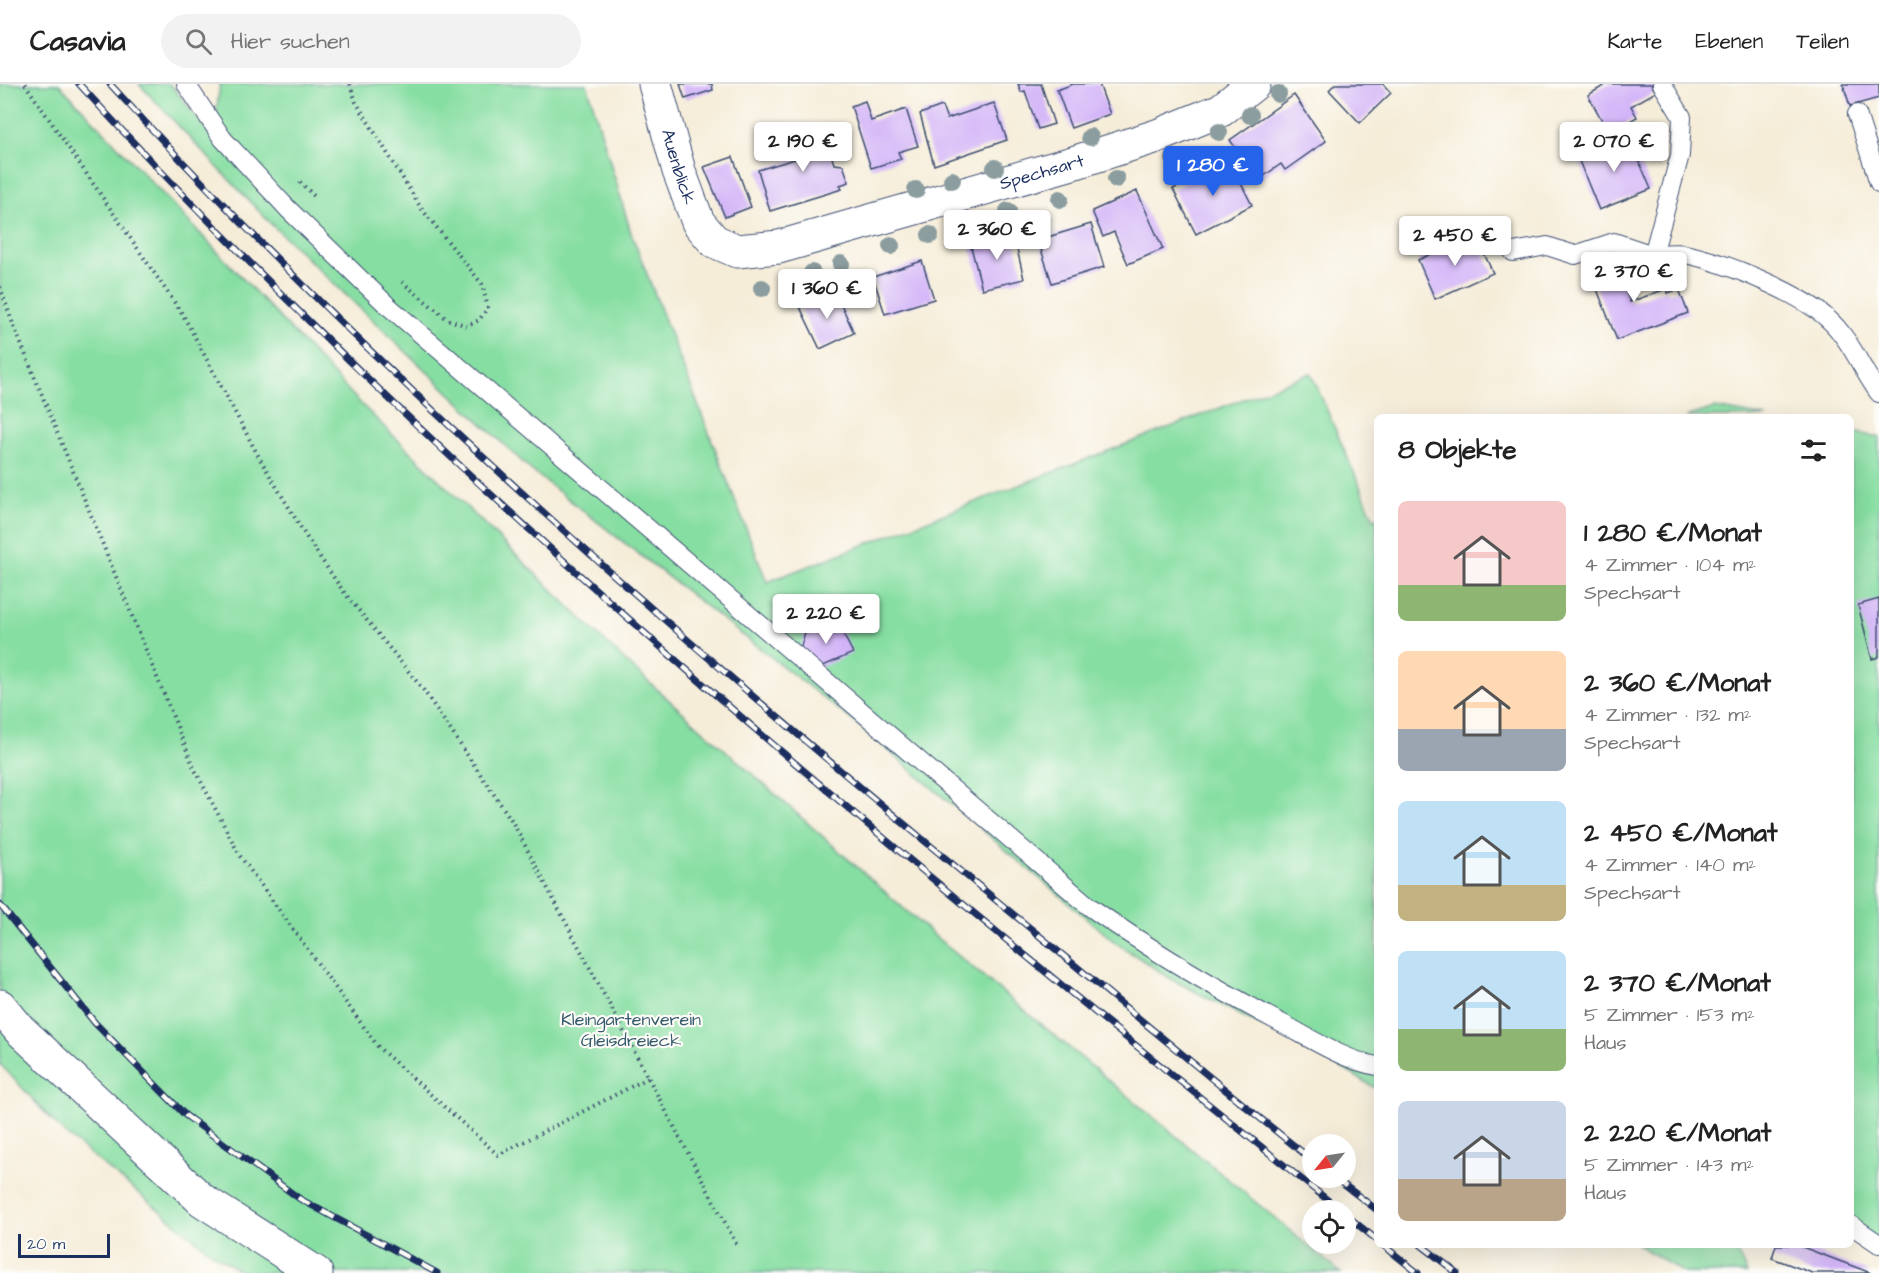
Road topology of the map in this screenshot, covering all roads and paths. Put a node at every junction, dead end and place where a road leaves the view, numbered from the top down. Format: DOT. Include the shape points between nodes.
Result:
graph roads {
  1 [pos="25,84"];
  2 [pos="186,84"];
  3 [pos="350,84"];
  4 [pos="655,84"];
  5 [pos="1254,84"];
  6 [pos="1662,84"];
  7 [pos="1857,114"];
  8 [pos="298,180"];
  9 [pos="1879,183"];
  10 [pos="324,206"];
  11 [pos="714,241"];
  12 [pos="1513,252"];
  13 [pos="1653,255"];
  14 [pos="392,273"];
  15 [pos="0,287"];
  16 [pos="1879,393"];
  17 [pos="0,1006"];
  18 [pos="1374,1065"];
  19 [pos="650,1077"];
  20 [pos="1854,1227"];
  21 [pos="1879,1244"];
  22 [pos="738,1247"];
  23 [pos="316,1273"];
  1 -- 19 [label="path" via="183,315 307,538 343,591 422,688 512,821"];
  2 -- 18 [label="lane" via="223,139 387,305 1090,907 1204,982 1329,1049"];
  3 -- 14 [label="path" via="356,102 421,208 482,284 488,308 479,320 467,326 447,319"];
  4 -- 11 [label="street, Auenblick" via="698,222"];
  5 -- 11 [label="street, Spechsart" via="1221,110 1065,165 779,247 737,251"];
  6 -- 13 [label="lane" via="1682,117 1680,155"];
  7 -- 9 [label="lane"];
  8 -- 10 [label="path"];
  12 -- 13 [label="lane" via="1547,246 1575,255 1614,242"];
  13 -- 16 [label="lane" via="1684,253 1751,276 1793,297 1827,318 1857,354"];
  15 -- 19 [label="path" via="194,768 240,856 379,1048 498,1155"];
  17 -- 23 [label="street" via="27,1038 202,1200"];
  19 -- 22 [label="path"];
  20 -- 21 [label="lane"];
}
